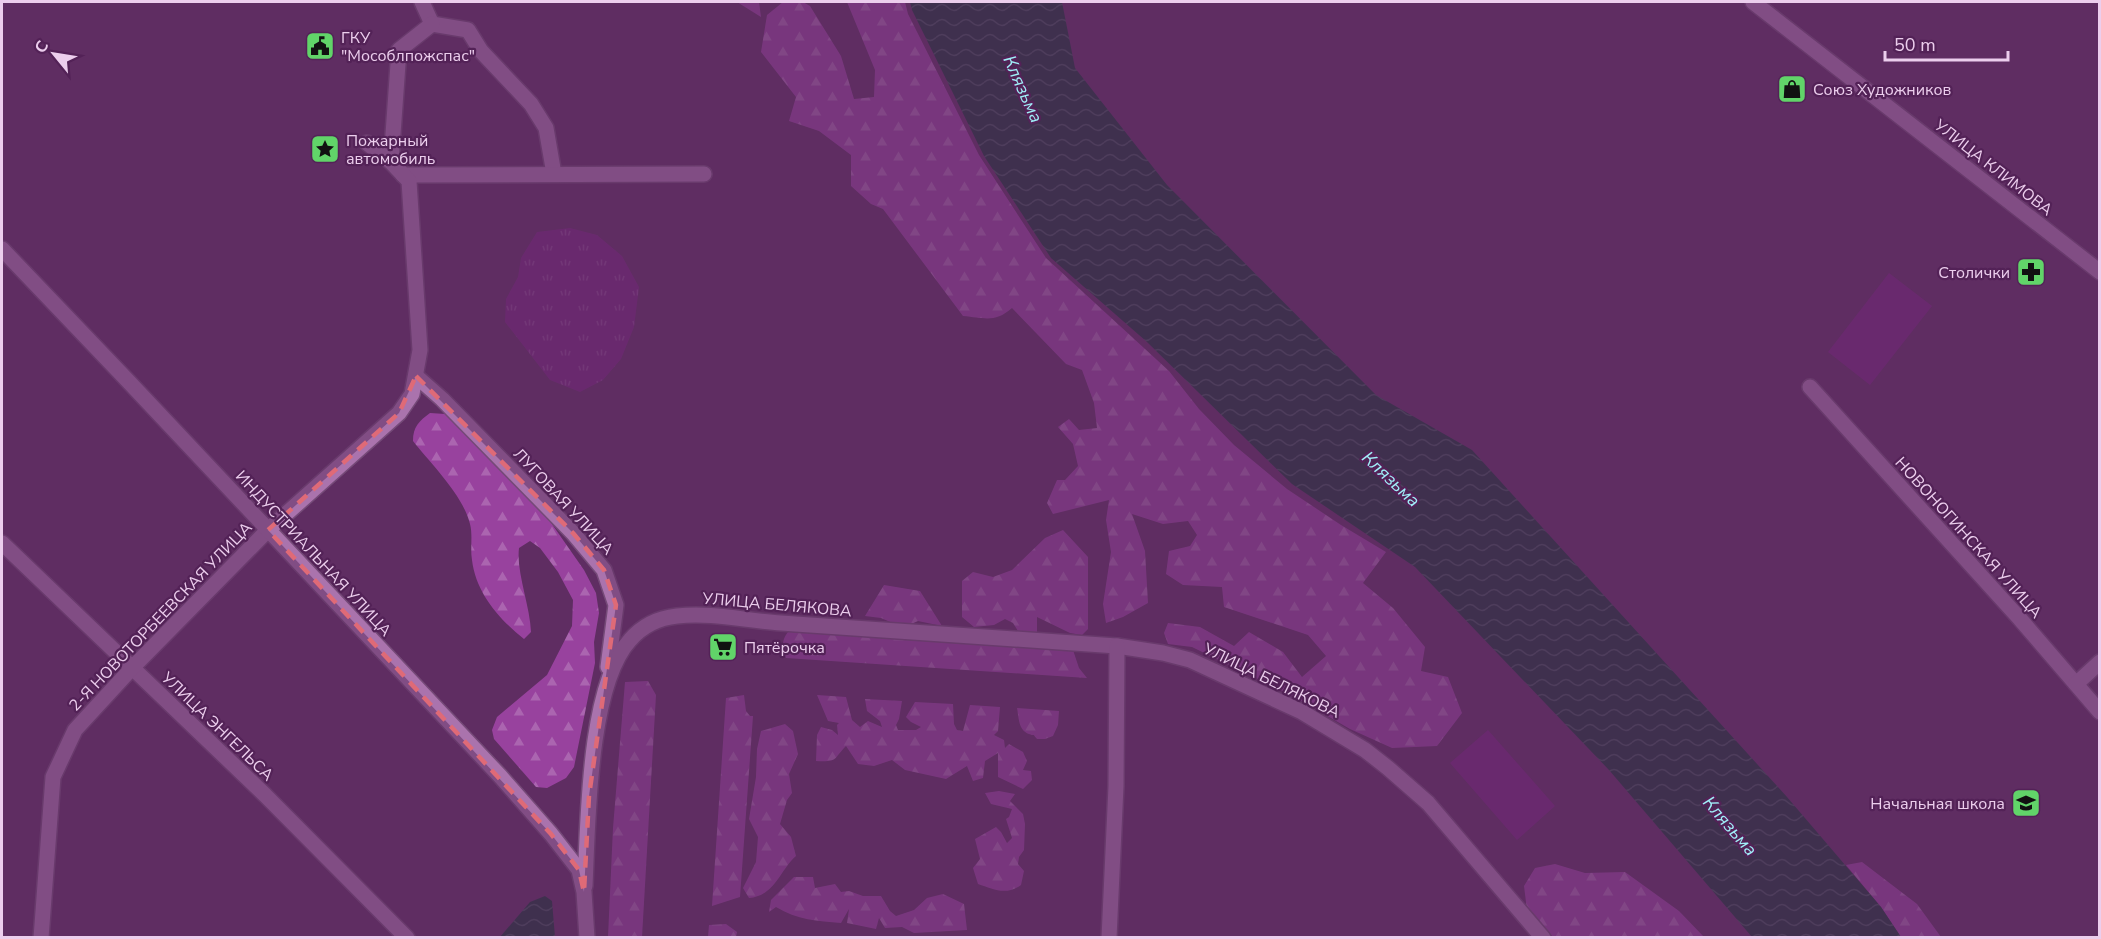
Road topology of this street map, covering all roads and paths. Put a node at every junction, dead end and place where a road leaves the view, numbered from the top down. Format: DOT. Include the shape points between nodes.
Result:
graph roads {
  1 [pos="422,2"];
  2 [pos="1753,2"];
  3 [pos="432,24"];
  4 [pos="367,143"];
  5 [pos="392,162"];
  6 [pos="554,174"];
  7 [pos="704,174"];
  8 [pos="403,175"];
  9 [pos="2,249"];
  10 [pos="2100,273"];
  11 [pos="416,376"];
  12 [pos="1810,387"];
  13 [pos="268,530"];
  14 [pos="2,543"];
  15 [pos="1117,646"];
  16 [pos="2100,662"];
  17 [pos="132,668"];
  18 [pos="606,682"];
  19 [pos="2076,684"];
  20 [pos="2100,712"];
  21 [pos="584,892"];
  22 [pos="41,938"];
  23 [pos="407,938"];
  24 [pos="587,938"];
  25 [pos="1109,938"];
  26 [pos="1543,938"];
  1 -- 3 [label="street"];
  2 -- 10 [label="street, УЛИЦА КЛИМОВА"];
  3 -- 5 [label="street" via="399,50"];
  3 -- 6 [label="street" via="468,30 481,51 531,104 546,128"];
  4 -- 5 [label="street"];
  5 -- 8 [label="street"];
  6 -- 7 [label="street"];
  6 -- 8 [label="street"];
  8 -- 11 [label="street" via="409,181 418,307 420,350"];
  9 -- 13 [label="street, ИНДУСТРИАЛЬНАЯ УЛИЦА"];
  11 -- 13 [label="street" via="412,394 399,413"];
  11 -- 18 [label="street, ЛУГОВАЯ УЛИЦА" via="565,525 604,570 616,605"];
  12 -- 19 [label="street, НОВОНОГИНСКАЯ УЛИЦА"];
  13 -- 17 [label="street, 2-Я НОВОТОРБЕЕВСКАЯ УЛИЦА"];
  13 -- 21 [label="street, ИНДУСТРИАЛЬНАЯ УЛИЦА" via="522,800 579,870"];
  14 -- 17 [label="street, УЛИЦА ЭНГЕЛЬСА"];
  15 -- 18 [label="street, УЛИЦА БЕЛЯКОВА" via="779,623 714,614 680,615 653,621 640,630 621,652"];
  15 -- 25 [label="street"];
  15 -- 26 [label="street, УЛИЦА БЕЛЯКОВА" via="1190,660 1302,712 1365,750 1428,803"];
  16 -- 19 [label="street"];
  17 -- 22 [label="street, 2-Я НОВОТОРБЕЕВСКАЯ УЛИЦА" via="75,730 53,777"];
  17 -- 23 [label="street, УЛИЦА ЭНГЕЛЬСА"];
  18 -- 21 [label="street, УЛИЦА БЕЛЯКОВА" via="589,796"];
  19 -- 20 [label="street, НОВОНОГИНСКАЯ УЛИЦА"];
  21 -- 24 [label="street"];
}
